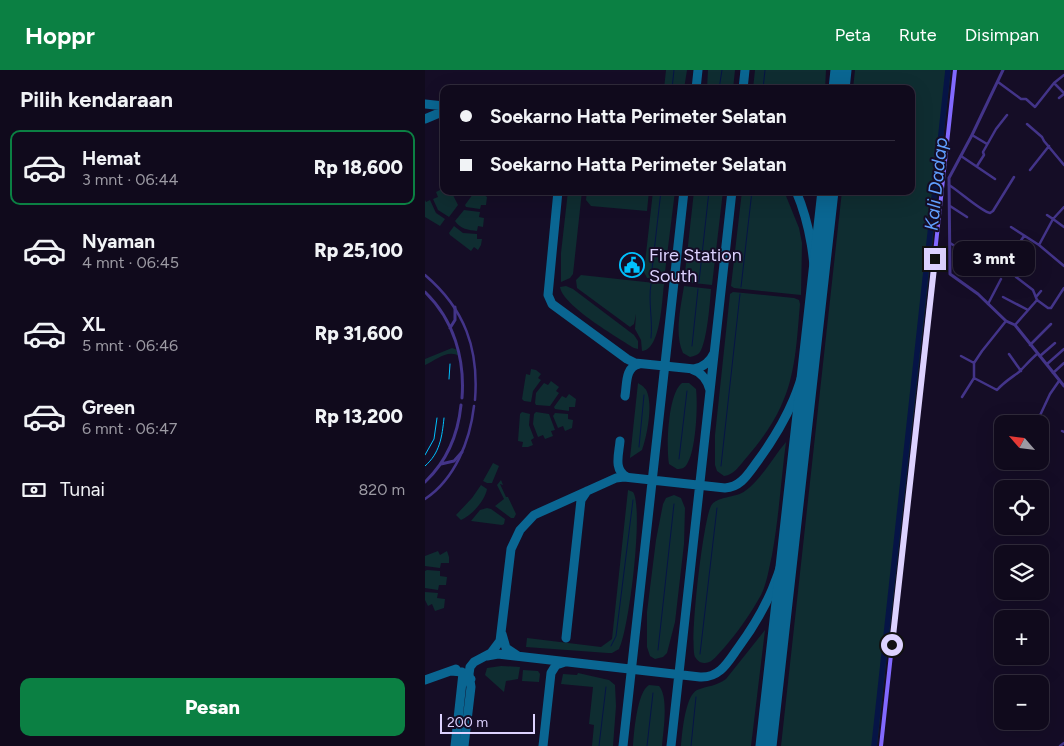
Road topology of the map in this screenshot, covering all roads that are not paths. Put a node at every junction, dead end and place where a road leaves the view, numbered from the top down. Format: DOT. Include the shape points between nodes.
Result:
graph roads {
  1 [pos="955,70"];
  2 [pos="1003,70"];
  3 [pos="1064,75"];
  4 [pos="998,82"];
  5 [pos="1054,83"];
  6 [pos="1064,93"];
  7 [pos="1059,98"];
  8 [pos="1007,116"];
  9 [pos="1027,124"];
  10 [pos="972,135"];
  11 [pos="987,144"];
  12 [pos="1049,146"];
  13 [pos="961,156"];
  14 [pos="1064,165"];
  15 [pos="977,166"];
  16 [pos="1031,170"];
  17 [pos="1014,177"];
  18 [pos="995,179"];
  19 [pos="948,185"];
  20 [pos="949,205"];
  21 [pos="1064,207"];
  22 [pos="1047,215"];
  23 [pos="967,217"];
  24 [pos="1053,218"];
  25 [pos="1011,227"];
  26 [pos="1064,227"];
  27 [pos="1024,236"];
  28 [pos="949,242"];
  29 [pos="1039,245"];
  30 [pos="971,256"];
  31 [pos="1012,259"];
  32 [pos="1064,266"];
  33 [pos="425,275"];
  34 [pos="1016,277"];
  35 [pos="1001,279"];
  36 [pos="1064,288"];
  37 [pos="1041,291"];
  38 [pos="425,292"];
  39 [pos="1003,297"];
  40 [pos="1036,298"];
  41 [pos="987,304"];
  42 [pos="455,307"];
  43 [pos="1028,310"];
  44 [pos="1006,320"];
  45 [pos="1051,324"];
  46 [pos="1015,326"];
  47 [pos="450,328"];
  48 [pos="1055,343"];
  49 [pos="1030,345"];
  50 [pos="1064,349"];
  51 [pos="1009,354"];
  52 [pos="1038,355"];
  53 [pos="961,356"];
  54 [pos="974,363"];
  55 [pos="1064,363"];
  56 [pos="1046,365"];
  57 [pos="1021,371"];
  58 [pos="1053,373"];
  59 [pos="974,378"];
  60 [pos="1062,383"];
  61 [pos="962,397"];
  62 [pos="462,398"];
  63 [pos="475,400"];
  64 [pos="461,404"];
  65 [pos="474,406"];
  66 [pos="1040,415"];
  67 [pos="462,452"];
  68 [pos="441,464"];
  69 [pos="425,482"];
  70 [pos="425,500"];
  71 [pos="1064,743"];
  72 [pos="881,746"];
  73 [pos="1060,746"];
  1 -- 72 [label="main road"];
  2 -- 4 [label="street"];
  3 -- 5 [label="street"];
  4 -- 5 [label="street" via="1035,107"];
  4 -- 10 [label="street"];
  5 -- 6 [label="street"];
  6 -- 7 [label="street"];
  8 -- 11 [label="street"];
  9 -- 12 [label="street"];
  10 -- 11 [label="street"];
  10 -- 13 [label="street"];
  11 -- 15 [label="street"];
  12 -- 14 [label="street"];
  12 -- 16 [label="street"];
  13 -- 15 [label="street"];
  13 -- 19 [label="street"];
  15 -- 18 [label="street"];
  17 -- 19 [label="street" via="990,213"];
  19 -- 20 [label="street"];
  20 -- 23 [label="street"];
  20 -- 28 [label="street"];
  21 -- 24 [label="street"];
  22 -- 24 [label="street"];
  24 -- 26 [label="street"];
  24 -- 29 [label="street"];
  25 -- 27 [label="street"];
  27 -- 29 [label="street"];
  27 -- 31 [label="street"];
  28 -- 30 [label="street"];
  28 -- 41 [label="street" via="951,276"];
  29 -- 32 [label="street"];
  33 -- 42 [label="street"];
  34 -- 40 [label="street" via="1030,287"];
  35 -- 41 [label="street"];
  36 -- 40 [label="street" via="1050,308"];
  37 -- 40 [label="street"];
  38 -- 47 [label="street" via="438,306"];
  39 -- 43 [label="street"];
  40 -- 43 [label="street"];
  41 -- 44 [label="street"];
  42 -- 47 [label="street" via="455,320"];
  42 -- 63 [label="street" via="473,350"];
  43 -- 46 [label="street"];
  44 -- 46 [label="street"];
  44 -- 54 [label="street"];
  45 -- 49 [label="street"];
  46 -- 49 [label="street"];
  47 -- 62 [label="street" via="461,358"];
  48 -- 52 [label="street"];
  49 -- 52 [label="street"];
  50 -- 56 [label="street"];
  51 -- 57 [label="street"];
  52 -- 56 [label="street"];
  52 -- 57 [label="street"];
  53 -- 54 [label="street"];
  54 -- 59 [label="street"];
  55 -- 58 [label="street"];
  56 -- 58 [label="street"];
  57 -- 59 [label="street" via="996,390"];
  58 -- 60 [label="street"];
  59 -- 61 [label="street"];
  60 -- 66 [label="street" via="1050,394"];
  64 -- 68 [label="street" via="455,436"];
  65 -- 67 [label="street"];
  67 -- 68 [label="street" via="455,461"];
  67 -- 70 [label="street" via="445,481"];
  68 -- 69 [label="street"];
  71 -- 73 [label="street"];
}
